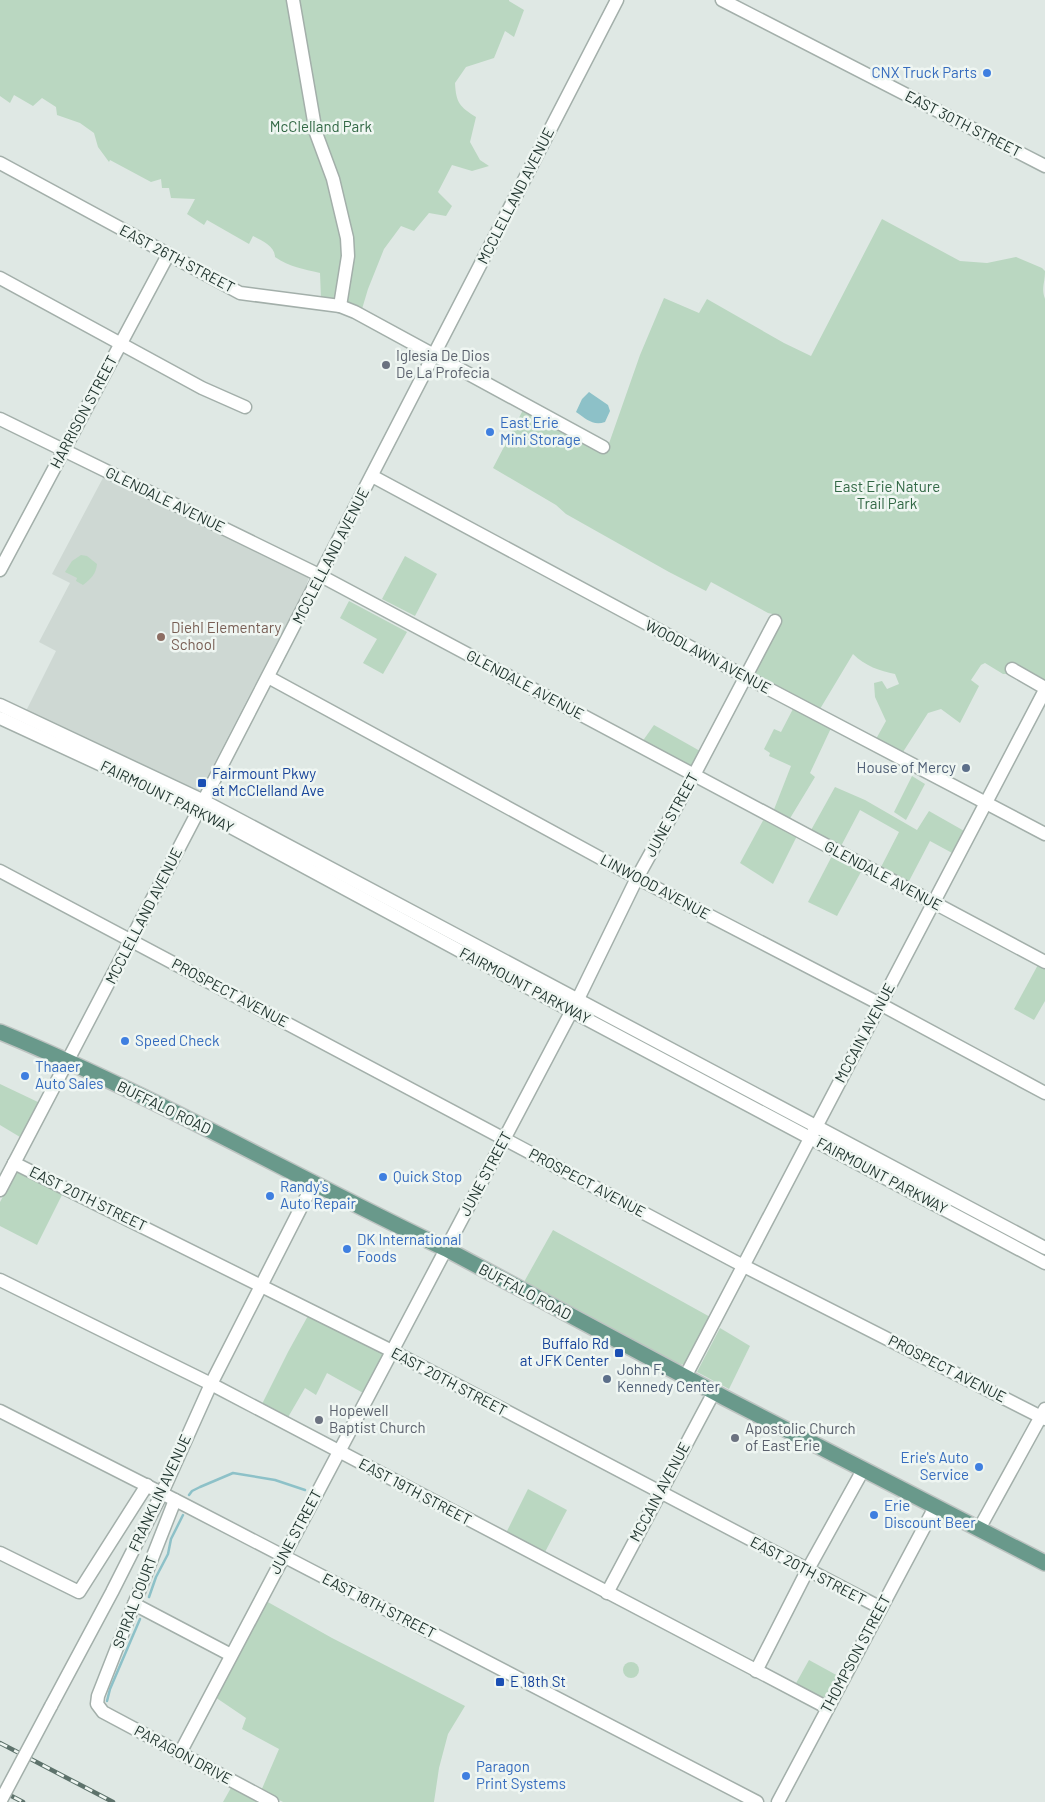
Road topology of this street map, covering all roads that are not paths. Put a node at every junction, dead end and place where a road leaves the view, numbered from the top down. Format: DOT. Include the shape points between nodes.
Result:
graph roads {
  1 [pos="293,0"];
  2 [pos="617,0"];
  3 [pos="722,0"];
  4 [pos="0,163"];
  5 [pos="1045,166"];
  6 [pos="168,255"];
  7 [pos="0,278"];
  8 [pos="340,306"];
  9 [pos="120,344"];
  10 [pos="434,356"];
  11 [pos="245,407"];
  12 [pos="0,419"];
  13 [pos="603,447"];
  14 [pos="63,451"];
  15 [pos="372,476"];
  16 [pos="4,552"];
  17 [pos="0,570"];
  18 [pos="320,576"];
  19 [pos="775,621"];
  20 [pos="1012,669"];
  21 [pos="268,677"];
  22 [pos="746,677"];
  23 [pos="1045,689"];
  24 [pos="0,705"];
  25 [pos="0,718"];
  26 [pos="694,775"];
  27 [pos="986,803"];
  28 [pos="201,806"];
  29 [pos="1045,834"];
  30 [pos="0,871"];
  31 [pos="637,878"];
  32 [pos="933,903"];
  33 [pos="132,940"];
  34 [pos="1045,962"];
  35 [pos="578,999"];
  36 [pos="880,1004"];
  37 [pos="571,1011"];
  38 [pos="0,1032"];
  39 [pos="68,1061"];
  40 [pos="1045,1093"];
  41 [pos="816,1126"];
  42 [pos="810,1138"];
  43 [pos="504,1139"];
  44 [pos="14,1163"];
  45 [pos="314,1182"];
  46 [pos="0,1190"];
  47 [pos="1045,1248"];
  48 [pos="446,1249"];
  49 [pos="1045,1263"];
  50 [pos="743,1265"];
  51 [pos="0,1280"];
  52 [pos="262,1285"];
  53 [pos="392,1351"];
  54 [pos="685,1377"];
  55 [pos="212,1384"];
  56 [pos="714,1392"];
  57 [pos="0,1411"];
  58 [pos="1044,1415"];
  59 [pos="339,1452"];
  60 [pos="864,1470"];
  61 [pos="147,1485"];
  62 [pos="659,1492"];
  63 [pos="162,1493"];
  64 [pos="175,1500"];
  65 [pos="935,1507"];
  66 [pos="979,1529"];
  67 [pos="0,1553"];
  68 [pos="283,1556"];
  69 [pos="1045,1563"];
  70 [pos="807,1571"];
  71 [pos="606,1593"];
  72 [pos="134,1604"];
  73 [pos="881,1608"];
  74 [pos="231,1655"];
  75 [pos="756,1671"];
  76 [pos="97,1704"];
  77 [pos="828,1708"];
  78 [pos="180,1753"];
  79 [pos="0,1802"];
  80 [pos="272,1802"];
  81 [pos="757,1802"];
  82 [pos="778,1802"];
  1 -- 8 [label="street" via="315,129 333,179 347,238 348,256"];
  2 -- 10 [label="street, MCCLELLAND AVENUE"];
  3 -- 5 [label="street, EAST 30TH STREET"];
  4 -- 6 [label="street, EAST 26TH STREET"];
  6 -- 8 [label="street, EAST 26TH STREET" via="240,293"];
  6 -- 9 [label="street, HARRISON STREET"];
  7 -- 9 [label="street"];
  8 -- 10 [label="street, EAST 26TH STREET"];
  9 -- 11 [label="street"];
  9 -- 14 [label="street, HARRISON STREET"];
  10 -- 13 [label="street, EAST 26TH STREET"];
  10 -- 15 [label="street, MCCLELLAND AVENUE"];
  12 -- 14 [label="street, GLENDALE AVENUE"];
  14 -- 16 [label="street, HARRISON STREET"];
  14 -- 18 [label="street, GLENDALE AVENUE"];
  15 -- 18 [label="street, MCCLELLAND AVENUE"];
  15 -- 22 [label="street, WOODLAWN AVENUE"];
  16 -- 17 [label="street, HARRISON STREET"];
  18 -- 21 [label="street, MCCLELLAND AVENUE"];
  18 -- 26 [label="street, GLENDALE AVENUE"];
  19 -- 22 [label="street, JUNE STREET"];
  20 -- 23 [label="street"];
  21 -- 28 [label="street, MCCLELLAND AVENUE"];
  21 -- 31 [label="street, LINWOOD AVENUE"];
  22 -- 26 [label="street, JUNE STREET"];
  22 -- 27 [label="street, WOODLAWN AVENUE"];
  23 -- 27 [label="street, MCCAIN AVENUE"];
  24 -- 28 [label="street, FAIRMOUNT PARKWAY"];
  25 -- 28 [label="street, FAIRMOUNT PARKWAY"];
  26 -- 31 [label="street, JUNE STREET"];
  26 -- 32 [label="street, GLENDALE AVENUE"];
  27 -- 29 [label="street, WOODLAWN AVENUE"];
  27 -- 32 [label="street, MCCAIN AVENUE"];
  28 -- 33 [label="street, MCCLELLAND AVENUE"];
  28 -- 35 [label="street, FAIRMOUNT PARKWAY"];
  28 -- 37 [label="street, FAIRMOUNT PARKWAY"];
  30 -- 33 [label="street, PROSPECT AVENUE"];
  31 -- 35 [label="street, JUNE STREET"];
  31 -- 36 [label="street, LINWOOD AVENUE"];
  32 -- 34 [label="street, GLENDALE AVENUE"];
  32 -- 36 [label="street, MCCAIN AVENUE"];
  33 -- 39 [label="street, MCCLELLAND AVENUE"];
  33 -- 43 [label="street, PROSPECT AVENUE"];
  35 -- 37 [label="street, JUNE STREET"];
  35 -- 41 [label="street, FAIRMOUNT PARKWAY"];
  36 -- 40 [label="street, LINWOOD AVENUE"];
  36 -- 41 [label="street, MCCAIN AVENUE"];
  37 -- 42 [label="street, FAIRMOUNT PARKWAY"];
  37 -- 43 [label="street, JUNE STREET"];
  38 -- 39 [label="main road, BUFFALO ROAD"];
  39 -- 44 [label="street, MCCLELLAND AVENUE"];
  39 -- 45 [label="main road, BUFFALO ROAD"];
  41 -- 42 [label="street, MCCAIN AVENUE"];
  41 -- 47 [label="street, FAIRMOUNT PARKWAY"];
  42 -- 49 [label="street, FAIRMOUNT PARKWAY"];
  42 -- 50 [label="street, MCCAIN AVENUE"];
  43 -- 48 [label="street, JUNE STREET"];
  43 -- 50 [label="street, PROSPECT AVENUE"];
  44 -- 46 [label="street, MCCLELLAND AVENUE"];
  44 -- 52 [label="street, EAST 20TH STREET"];
  45 -- 48 [label="main road, BUFFALO ROAD"];
  45 -- 52 [label="street, FRANKLIN AVENUE"];
  48 -- 53 [label="street, JUNE STREET"];
  48 -- 54 [label="main road, BUFFALO ROAD"];
  50 -- 54 [label="street, MCCAIN AVENUE"];
  50 -- 58 [label="street, PROSPECT AVENUE"];
  51 -- 55 [label="street, EAST 19TH STREET"];
  52 -- 53 [label="street, EAST 20TH STREET"];
  52 -- 55 [label="street, FRANKLIN AVENUE"];
  53 -- 59 [label="street, JUNE STREET"];
  53 -- 62 [label="street, EAST 20TH STREET"];
  54 -- 56 [label="main road, BUFFALO ROAD"];
  55 -- 59 [label="street, EAST 19TH STREET"];
  55 -- 63 [label="street, FRANKLIN AVENUE"];
  56 -- 60 [label="main road, BUFFALO ROAD"];
  56 -- 62 [label="street, MCCAIN AVENUE"];
  57 -- 61 [label="street, EAST 18TH STREET"];
  58 -- 66 [label="street"];
  59 -- 68 [label="street, JUNE STREET"];
  59 -- 71 [label="street, EAST 19TH STREET"];
  60 -- 65 [label="main road, BUFFALO ROAD"];
  60 -- 70 [label="street"];
  61 -- 63 [label="street, EAST 18TH STREET"];
  61 -- 67 [label="street" via="79,1592"];
  62 -- 70 [label="street, EAST 20TH STREET"];
  62 -- 71 [label="street, MCCAIN AVENUE"];
  63 -- 64 [label="street, EAST 18TH STREET"];
  63 -- 79 [label="street, FRANKLIN AVENUE, bridge"];
  64 -- 68 [label="street, EAST 18TH STREET"];
  64 -- 72 [label="street, SPIRAL COURT"];
  65 -- 66 [label="main road, BUFFALO ROAD"];
  65 -- 73 [label="street, THOMPSON STREET"];
  66 -- 69 [label="main road, BUFFALO ROAD"];
  68 -- 74 [label="street, JUNE STREET"];
  68 -- 81 [label="street, EAST 18TH STREET"];
  70 -- 73 [label="street, EAST 20TH STREET"];
  70 -- 75 [label="street"];
  71 -- 75 [label="street, EAST 19TH STREET"];
  72 -- 74 [label="street"];
  72 -- 76 [label="street, SPIRAL COURT"];
  73 -- 77 [label="street, THOMPSON STREET"];
  74 -- 78 [label="street, JUNE STREET"];
  75 -- 77 [label="street, EAST 19TH STREET"];
  76 -- 78 [label="street, PARAGON DRIVE" via="103,1712"];
  77 -- 82 [label="street, THOMPSON STREET"];
  78 -- 80 [label="street, PARAGON DRIVE"];
}
